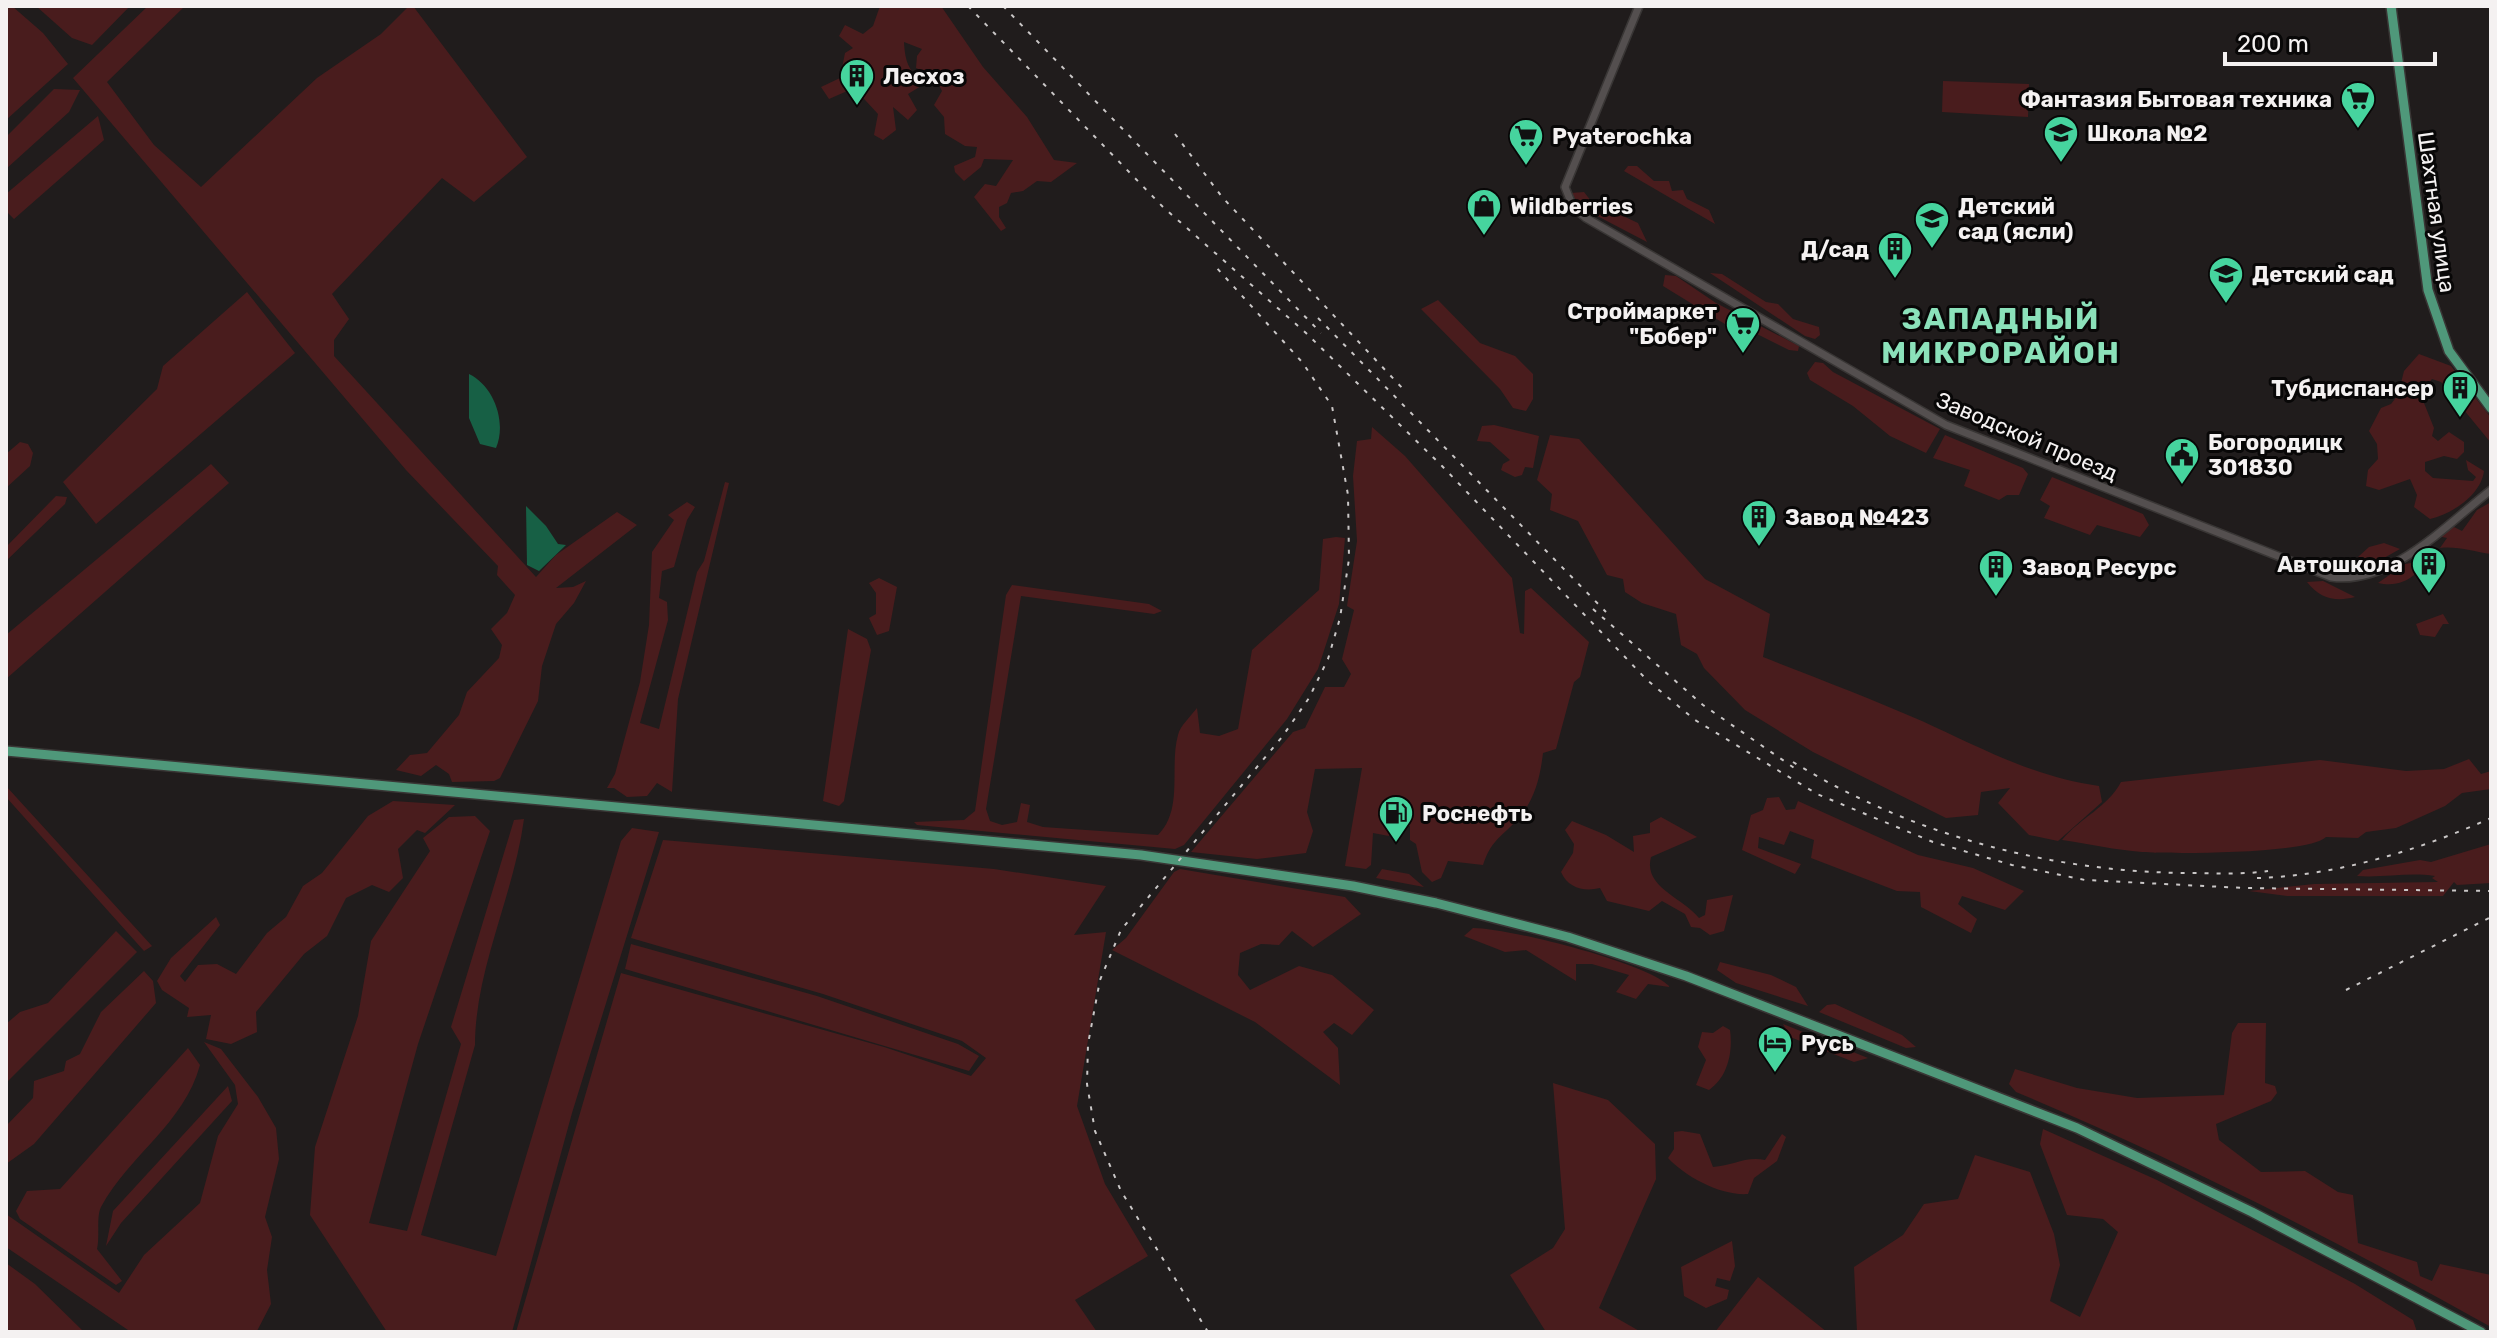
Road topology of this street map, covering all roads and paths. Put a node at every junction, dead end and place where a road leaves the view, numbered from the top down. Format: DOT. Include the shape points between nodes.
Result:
graph roads {
  1 [pos="1639,6"];
  2 [pos="2391,6"];
  3 [pos="2491,408"];
  4 [pos="2491,490"];
  5 [pos="6,751"];
  6 [pos="2481,1332"];
  1 -- 4 [label="street, Заводской проезд" via="1571,171 1567,197 1586,218 1946,425 2331,577 2351,580 2405,556"];
  2 -- 3 [label="main road, Шахтная улица" via="2428,290 2449,351"];
  5 -- 6 [label="main road" via="1141,855 1436,903 1568,937 1697,979 2077,1128"];
}
